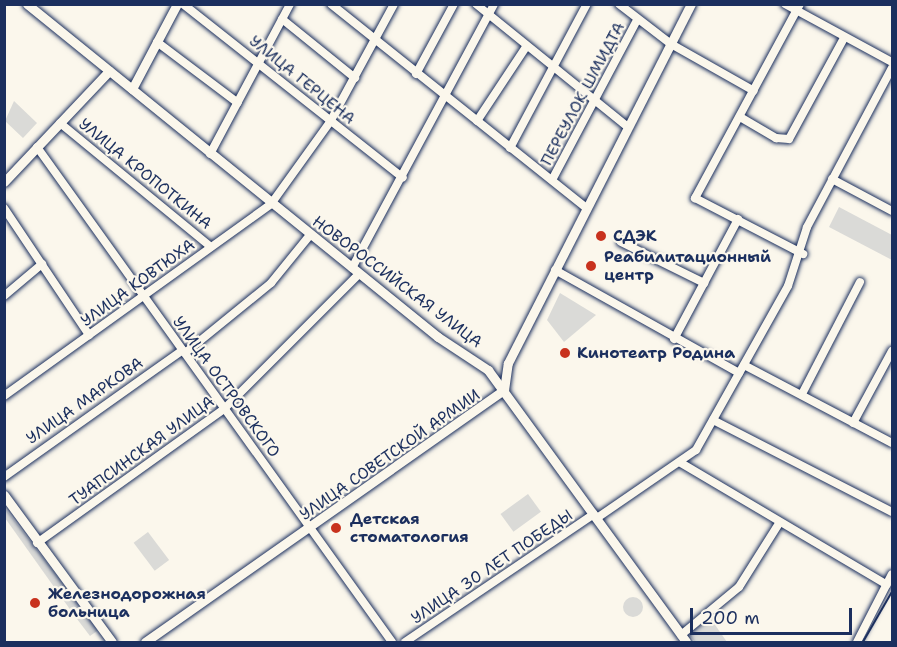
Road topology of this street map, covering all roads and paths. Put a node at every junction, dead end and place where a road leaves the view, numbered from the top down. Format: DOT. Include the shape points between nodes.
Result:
graph roads {
  1 [pos="27,4"];
  2 [pos="177,4"];
  3 [pos="183,4"];
  4 [pos="290,4"];
  5 [pos="331,4"];
  6 [pos="394,4"];
  7 [pos="454,4"];
  8 [pos="476,4"];
  9 [pos="494,4"];
  10 [pos="587,4"];
  11 [pos="619,4"];
  12 [pos="634,4"];
  13 [pos="691,4"];
  14 [pos="785,4"];
  15 [pos="798,8"];
  16 [pos="629,13"];
  17 [pos="489,14"];
  18 [pos="282,19"];
  19 [pos="637,20"];
  20 [pos="844,38"];
  21 [pos="157,42"];
  22 [pos="376,42"];
  23 [pos="671,44"];
  24 [pos="526,47"];
  25 [pos="260,62"];
  26 [pos="892,62"];
  27 [pos="892,68"];
  28 [pos="554,70"];
  29 [pos="109,71"];
  30 [pos="416,74"];
  31 [pos="355,78"];
  32 [pos="132,89"];
  33 [pos="754,91"];
  34 [pos="446,97"];
  35 [pos="593,102"];
  36 [pos="238,103"];
  37 [pos="740,117"];
  38 [pos="477,121"];
  39 [pos="330,122"];
  40 [pos="60,123"];
  41 [pos="628,127"];
  42 [pos="37,147"];
  43 [pos="510,148"];
  44 [pos="210,154"];
  45 [pos="404,178"];
  46 [pos="832,179"];
  47 [pos="552,180"];
  48 [pos="4,182"];
  49 [pos="271,204"];
  50 [pos="4,208"];
  51 [pos="587,208"];
  52 [pos="892,211"];
  53 [pos="738,219"];
  54 [pos="310,235"];
  55 [pos="621,242"];
  56 [pos="211,247"];
  57 [pos="803,254"];
  58 [pos="42,264"];
  59 [pos="555,270"];
  60 [pos="356,271"];
  61 [pos="860,282"];
  62 [pos="704,283"];
  63 [pos="144,295"];
  64 [pos="4,296"];
  65 [pos="89,335"];
  66 [pos="674,339"];
  67 [pos="184,351"];
  68 [pos="892,351"];
  69 [pos="744,365"];
  70 [pos="739,373"];
  71 [pos="504,390"];
  72 [pos="802,394"];
  73 [pos="4,396"];
  74 [pos="224,409"];
  75 [pos="713,420"];
  76 [pos="854,423"];
  77 [pos="892,442"];
  78 [pos="681,463"];
  79 [pos="4,477"];
  80 [pos="4,495"];
  81 [pos="892,512"];
  82 [pos="596,516"];
  83 [pos="778,525"];
  84 [pos="312,528"];
  85 [pos="37,543"];
  86 [pos="892,574"];
  87 [pos="887,585"];
  88 [pos="683,639"];
  89 [pos="112,642"];
  90 [pos="146,642"];
  91 [pos="393,642"];
  92 [pos="405,642"];
  93 [pos="857,642"];
  1 -- 29 [label="main road, НОВОРОССИЙСКАЯ УЛИЦА"];
  2 -- 21 [label="main road"];
  3 -- 25 [label="street, УЛИЦА ГЕРЦЕНА"];
  4 -- 18 [label="street"];
  5 -- 22 [label="street"];
  6 -- 22 [label="street, УЛИЦА КОВТЮХА"];
  7 -- 30 [label="street"];
  8 -- 17 [label="street"];
  9 -- 17 [label="street, ТУАПСИНСКАЯ УЛИЦА"];
  10 -- 28 [label="street"];
  11 -- 16 [label="street"];
  12 -- 16 [label="street, ПЕРЕУЛОК ШМИДТА"];
  13 -- 23 [label="main road, УЛИЦА СОВЕТСКОЙ АРМИИ"];
  14 -- 15 [label="street"];
  15 -- 20 [label="street"];
  15 -- 33 [label="street"];
  16 -- 19 [label="street"];
  17 -- 24 [label="street"];
  17 -- 34 [label="street, ТУАПСИНСКАЯ УЛИЦА"];
  18 -- 25 [label="street"];
  18 -- 31 [label="street"];
  19 -- 23 [label="street"];
  19 -- 35 [label="street, ПЕРЕУЛОК ШМИДТА"];
  20 -- 26 [label="street"];
  20 -- 37 [label="street" via="789,139 776,138"];
  21 -- 32 [label="main road"];
  21 -- 36 [label="street"];
  22 -- 30 [label="street"];
  22 -- 31 [label="street, УЛИЦА КОВТЮХА"];
  23 -- 33 [label="street"];
  23 -- 41 [label="main road, УЛИЦА СОВЕТСКОЙ АРМИИ"];
  24 -- 28 [label="street"];
  24 -- 38 [label="street"];
  25 -- 36 [label="street"];
  25 -- 39 [label="street, УЛИЦА ГЕРЦЕНА"];
  27 -- 46 [label="street, УЛИЦА 30 ЛЕТ ПОБЕДЫ"];
  28 -- 35 [label="street"];
  28 -- 43 [label="street"];
  29 -- 32 [label="main road, НОВОРОССИЙСКАЯ УЛИЦА"];
  29 -- 40 [label="main road, УЛИЦА КРОПОТКИНА"];
  30 -- 34 [label="street"];
  31 -- 39 [label="street, УЛИЦА КОВТЮХА"];
  32 -- 44 [label="main road, НОВОРОССИЙСКАЯ УЛИЦА"];
  33 -- 37 [label="street"];
  34 -- 38 [label="street"];
  34 -- 45 [label="street, ТУАПСИНСКАЯ УЛИЦА"];
  35 -- 41 [label="street"];
  35 -- 47 [label="street, ПЕРЕУЛОК ШМИДТА"];
  36 -- 44 [label="street"];
  37 -- 53 [label="street" via="695,198"];
  38 -- 43 [label="street"];
  39 -- 45 [label="street, УЛИЦА ГЕРЦЕНА"];
  39 -- 49 [label="street, УЛИЦА КОВТЮХА"];
  40 -- 42 [label="main road, УЛИЦА КРОПОТКИНА"];
  40 -- 56 [label="street, УЛИЦА КРОПОТКИНА"];
  41 -- 51 [label="main road, УЛИЦА СОВЕТСКОЙ АРМИИ"];
  42 -- 48 [label="main road, УЛИЦА КРОПОТКИНА"];
  42 -- 63 [label="street, УЛИЦА ОСТРОВСКОГО"];
  43 -- 47 [label="street"];
  44 -- 49 [label="main road, НОВОРОССИЙСКАЯ УЛИЦА"];
  45 -- 60 [label="street, ТУАПСИНСКАЯ УЛИЦА"];
  46 -- 52 [label="street"];
  46 -- 57 [label="street, УЛИЦА 30 ЛЕТ ПОБЕДЫ" via="807,227"];
  47 -- 51 [label="street"];
  49 -- 54 [label="main road, НОВОРОССИЙСКАЯ УЛИЦА"];
  49 -- 56 [label="street, УЛИЦА КОВТЮХА"];
  50 -- 58 [label="street"];
  51 -- 59 [label="main road, УЛИЦА СОВЕТСКОЙ АРМИИ"];
  53 -- 57 [label="street"];
  53 -- 62 [label="street"];
  54 -- 60 [label="main road, НОВОРОССИЙСКАЯ УЛИЦА"];
  54 -- 67 [label="street, УЛИЦА МАРКОВА" via="271,283"];
  55 -- 62 [label="street"];
  56 -- 63 [label="street, УЛИЦА КОВТЮХА"];
  57 -- 69 [label="street, УЛИЦА 30 ЛЕТ ПОБЕДЫ"];
  58 -- 64 [label="street"];
  58 -- 65 [label="street"];
  59 -- 66 [label="street"];
  59 -- 71 [label="main road, УЛИЦА СОВЕТСКОЙ АРМИИ" via="508,363"];
  60 -- 71 [label="main road, НОВОРОССИЙСКАЯ УЛИЦА" via="488,370"];
  60 -- 74 [label="street, ТУАПСИНСКАЯ УЛИЦА"];
  61 -- 72 [label="street"];
  62 -- 66 [label="street"];
  63 -- 65 [label="street, УЛИЦА КОВТЮХА"];
  63 -- 67 [label="street, УЛИЦА ОСТРОВСКОГО"];
  65 -- 73 [label="street, УЛИЦА КОВТЮХА"];
  66 -- 70 [label="street"];
  67 -- 74 [label="street, УЛИЦА ОСТРОВСКОГО"];
  67 -- 79 [label="street, УЛИЦА МАРКОВА"];
  68 -- 76 [label="street"];
  69 -- 70 [label="street, УЛИЦА 30 ЛЕТ ПОБЕДЫ"];
  69 -- 72 [label="street"];
  70 -- 75 [label="street, УЛИЦА 30 ЛЕТ ПОБЕДЫ"];
  71 -- 82 [label="main road, НОВОРОССИЙСКАЯ УЛИЦА"];
  71 -- 84 [label="main road, УЛИЦА СОВЕТСКОЙ АРМИИ"];
  72 -- 76 [label="street"];
  74 -- 84 [label="street, УЛИЦА ОСТРОВСКОГО"];
  74 -- 85 [label="street, ТУАПСИНСКАЯ УЛИЦА"];
  75 -- 78 [label="street, УЛИЦА 30 ЛЕТ ПОБЕДЫ" via="696,450"];
  75 -- 81 [label="street"];
  76 -- 77 [label="street"];
  78 -- 82 [label="street, УЛИЦА 30 ЛЕТ ПОБЕДЫ"];
  78 -- 83 [label="street"];
  80 -- 85 [label="main road"];
  82 -- 88 [label="main road, НОВОРОССИЙСКАЯ УЛИЦА"];
  82 -- 92 [label="street, УЛИЦА 30 ЛЕТ ПОБЕДЫ"];
  83 -- 87 [label="street"];
  83 -- 88 [label="street" via="739,587"];
  84 -- 90 [label="main road, УЛИЦА СОВЕТСКОЙ АРМИИ"];
  84 -- 91 [label="street, УЛИЦА ОСТРОВСКОГО"];
  85 -- 89 [label="main road"];
  86 -- 87 [label="street"];
  87 -- 93 [label="street"];
}
